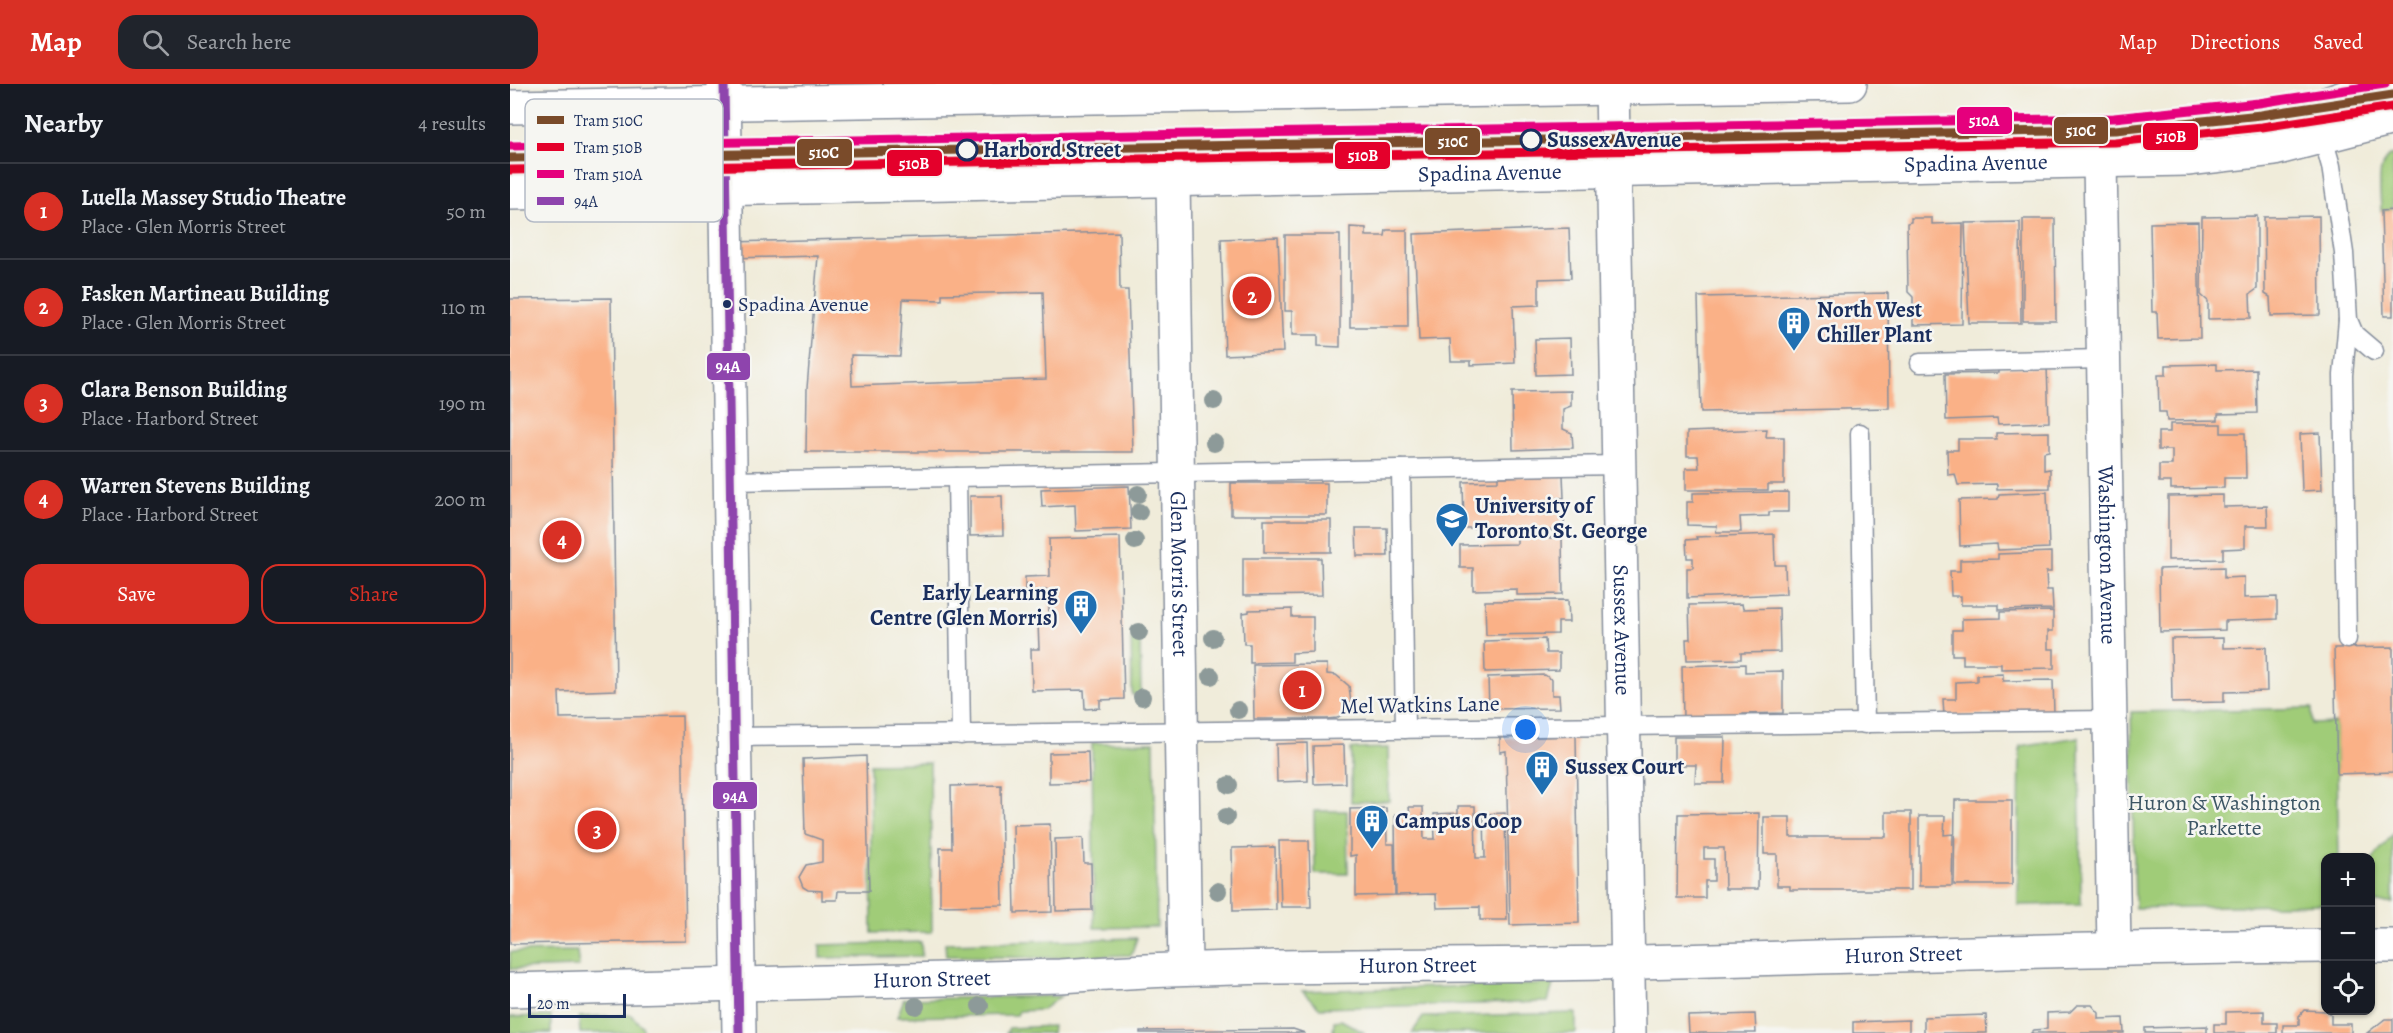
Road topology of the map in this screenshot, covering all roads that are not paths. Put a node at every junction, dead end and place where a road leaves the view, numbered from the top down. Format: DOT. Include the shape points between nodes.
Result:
graph roads {
  1 [pos="1850,84"];
  2 [pos="2384,84"];
  3 [pos="1612,86"];
  4 [pos="724,94"];
  5 [pos="642,99"];
  6 [pos="525,106"];
  7 [pos="510,107"];
  8 [pos="2314,110"];
  9 [pos="2393,118"];
  10 [pos="2100,162"];
  11 [pos="1613,172"];
  12 [pos="1173,180"];
  13 [pos="723,188"];
  14 [pos="726,188"];
  15 [pos="510,193"];
  16 [pos="525,193"];
  17 [pos="2348,320"];
  18 [pos="2374,351"];
  19 [pos="2103,359"];
  20 [pos="1920,363"];
  21 [pos="1860,433"];
  22 [pos="1619,465"];
  23 [pos="1401,469"];
  24 [pos="1178,473"];
  25 [pos="957,477"];
  26 [pos="731,481"];
  27 [pos="2347,639"];
  28 [pos="2110,720"];
  29 [pos="1865,724"];
  30 [pos="1623,727"];
  31 [pos="1405,729"];
  32 [pos="1181,732"];
  33 [pos="961,735"];
  34 [pos="735,737"];
  35 [pos="2321,946"];
  36 [pos="2375,946"];
  37 [pos="2393,946"];
  38 [pos="2114,948"];
  39 [pos="1628,962"];
  40 [pos="1185,969"];
  41 [pos="738,985"];
  42 [pos="510,990"];
  43 [pos="740,1033"];
  44 [pos="1629,1033"];
  1 -- 3 [label="street"];
  2 -- 8 [label="street"];
  3 -- 4 [label="street"];
  3 -- 11 [label="street, Sussex Avenue"];
  4 -- 5 [label="street"];
  4 -- 14 [label="street"];
  6 -- 7 [label="street"];
  8 -- 9 [label="street, Spadina Avenue"];
  8 -- 10 [label="street, Spadina Avenue" via="2274,149 2187,159"];
  8 -- 17 [label="lane" via="2331,166 2344,253"];
  10 -- 11 [label="street, Spadina Avenue"];
  10 -- 19 [label="street, Washington Avenue"];
  11 -- 12 [label="street, Spadina Avenue"];
  11 -- 22 [label="street, Sussex Avenue"];
  12 -- 14 [label="street, Spadina Avenue"];
  12 -- 24 [label="street, Glen Morris Street"];
  13 -- 14 [label="street, Spadina Avenue"];
  14 -- 26 [label="street"];
  15 -- 16 [label="street, Spadina Avenue"];
  17 -- 18 [label="lane" via="2354,334"];
  17 -- 27 [label="lane" via="2343,375"];
  19 -- 20 [label="lane"];
  19 -- 28 [label="street, Washington Avenue"];
  21 -- 29 [label="lane"];
  22 -- 23 [label="lane"];
  22 -- 30 [label="street, Sussex Avenue"];
  23 -- 24 [label="lane"];
  23 -- 31 [label="lane"];
  24 -- 25 [label="lane"];
  24 -- 32 [label="street, Glen Morris Street"];
  25 -- 26 [label="lane"];
  25 -- 33 [label="lane"];
  26 -- 34 [label="street"];
  28 -- 29 [label="lane, Mel Watkins Lane"];
  28 -- 38 [label="street, Washington Avenue"];
  29 -- 30 [label="lane, Mel Watkins Lane"];
  30 -- 31 [label="lane, Mel Watkins Lane"];
  30 -- 39 [label="street, Sussex Avenue"];
  31 -- 32 [label="lane, Mel Watkins Lane"];
  32 -- 33 [label="lane, Mel Watkins Lane"];
  32 -- 40 [label="street, Glen Morris Street"];
  33 -- 34 [label="lane, Mel Watkins Lane"];
  34 -- 41 [label="street"];
  35 -- 38 [label="street, Huron Street"];
  36 -- 37 [label="street"];
  38 -- 39 [label="street, Huron Street"];
  39 -- 40 [label="street, Huron Street"];
  39 -- 44 [label="street, Sussex Avenue"];
  40 -- 41 [label="street, Huron Street"];
  41 -- 42 [label="street, Huron Street"];
  41 -- 43 [label="street"];
}
